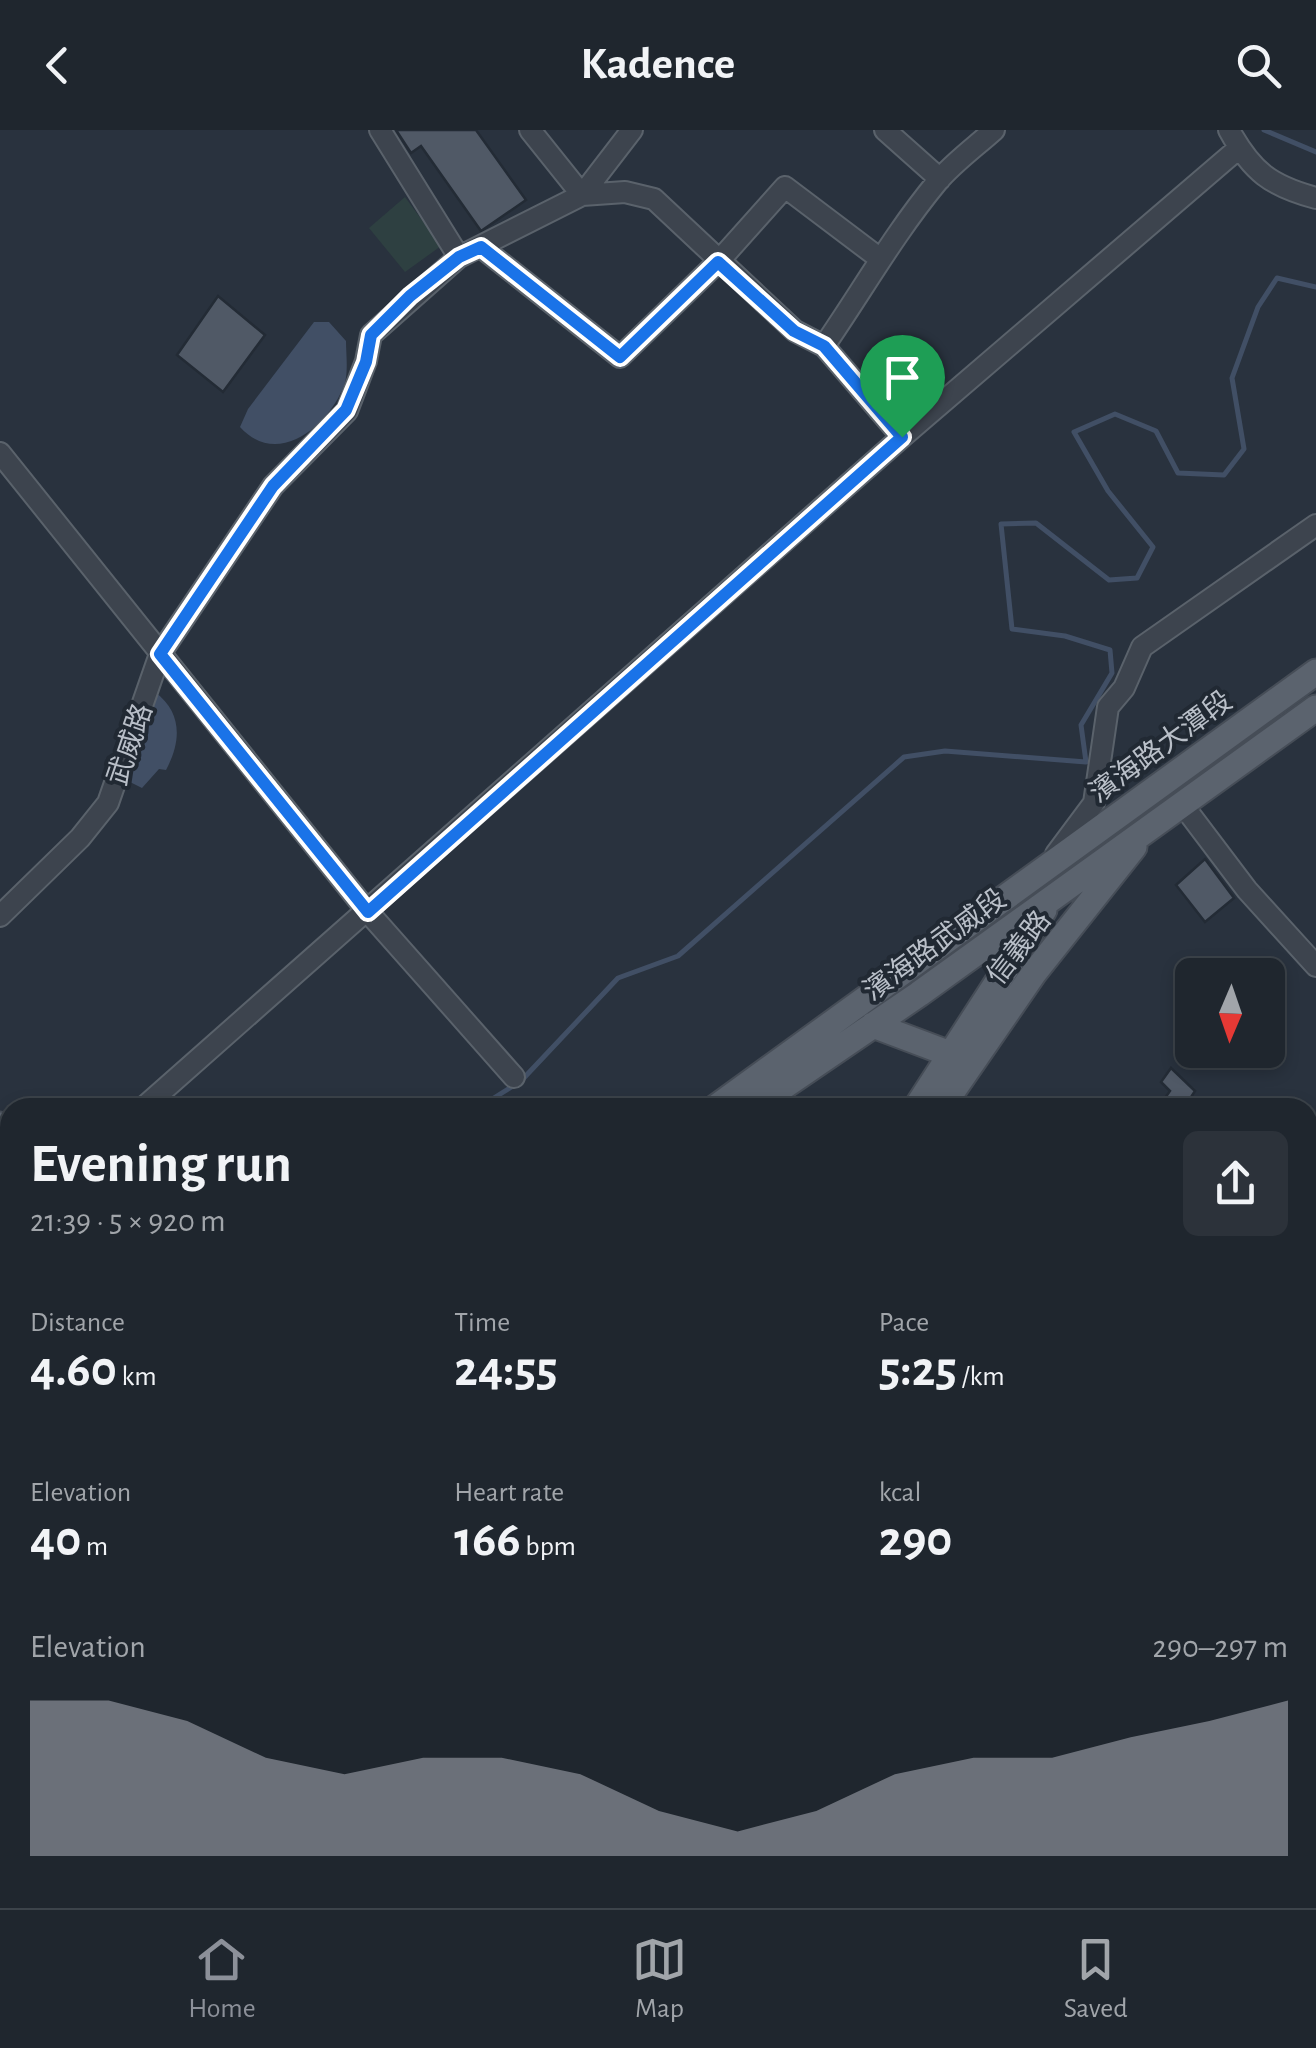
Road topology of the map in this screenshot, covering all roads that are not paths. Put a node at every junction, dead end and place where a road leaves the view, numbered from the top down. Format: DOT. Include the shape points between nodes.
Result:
graph roads {
  1 [pos="380,130"];
  2 [pos="530,130"];
  3 [pos="632,130"];
  4 [pos="885,130"];
  5 [pos="994,130"];
  6 [pos="1234,139"];
  7 [pos="940,179"];
  8 [pos="582,194"];
  9 [pos="1316,198"];
  10 [pos="481,247"];
  11 [pos="459,257"];
  12 [pos="879,258"];
  13 [pos="718,262"];
  14 [pos="824,346"];
  15 [pos="902,437"];
  16 [pos="0,454"];
  17 [pos="1316,525"];
  18 [pos="160,654"];
  19 [pos="1316,672"];
  20 [pos="1316,708"];
  21 [pos="1182,804"];
  22 [pos="1149,828"];
  23 [pos="1048,883"];
  24 [pos="368,912"];
  25 [pos="0,916"];
  26 [pos="1079,916"];
  27 [pos="1316,966"];
  28 [pos="873,1025"];
  29 [pos="950,1054"];
  30 [pos="514,1077"];
  31 [pos="154,1098"];
  32 [pos="729,1098"];
  33 [pos="767,1098"];
  34 [pos="922,1098"];
  35 [pos="948,1098"];
  1 -- 11 [label="street"];
  2 -- 8 [label="street"];
  3 -- 8 [label="street, 武威路"];
  4 -- 7 [label="street"];
  5 -- 7 [label="street"];
  6 -- 9 [label="street" via="1277,188"];
  6 -- 15 [label="street"];
  7 -- 12 [label="street"];
  8 -- 10 [label="street, 武威路"];
  8 -- 13 [label="street" via="654,199"];
  10 -- 11 [label="street, 武威路"];
  10 -- 13 [label="street" via="620,357"];
  11 -- 18 [label="street, 武威路" via="371,335 346,410 273,486"];
  12 -- 13 [label="street" via="785,186"];
  12 -- 14 [label="street"];
  13 -- 14 [label="street" via="794,331"];
  14 -- 15 [label="street"];
  15 -- 24 [label="street"];
  16 -- 18 [label="street"];
  17 -- 23 [label="street" via="1142,647 1108,707 1094,803"];
  18 -- 24 [label="street"];
  18 -- 25 [label="street, 武威路" via="108,803"];
  19 -- 23 [label="main road, 濱海路大潭段" via="1136,798"];
  20 -- 21 [label="main road"];
  21 -- 22 [label="main road"];
  21 -- 27 [label="street"];
  22 -- 23 [label="main road, 濱海路武威段"];
  22 -- 26 [label="main road, 信義路"];
  23 -- 26 [label="main road"];
  23 -- 28 [label="main road, 濱海路武威段"];
  23 -- 29 [label="main road, 信義路"];
  23 -- 32 [label="main road, 濱海路武威段"];
  24 -- 30 [label="street"];
  24 -- 31 [label="street"];
  26 -- 35 [label="main road, 信義路"];
  28 -- 29 [label="main road"];
  28 -- 33 [label="main road, 濱海路武威段"];
  29 -- 34 [label="main road, 信義路"];
}
